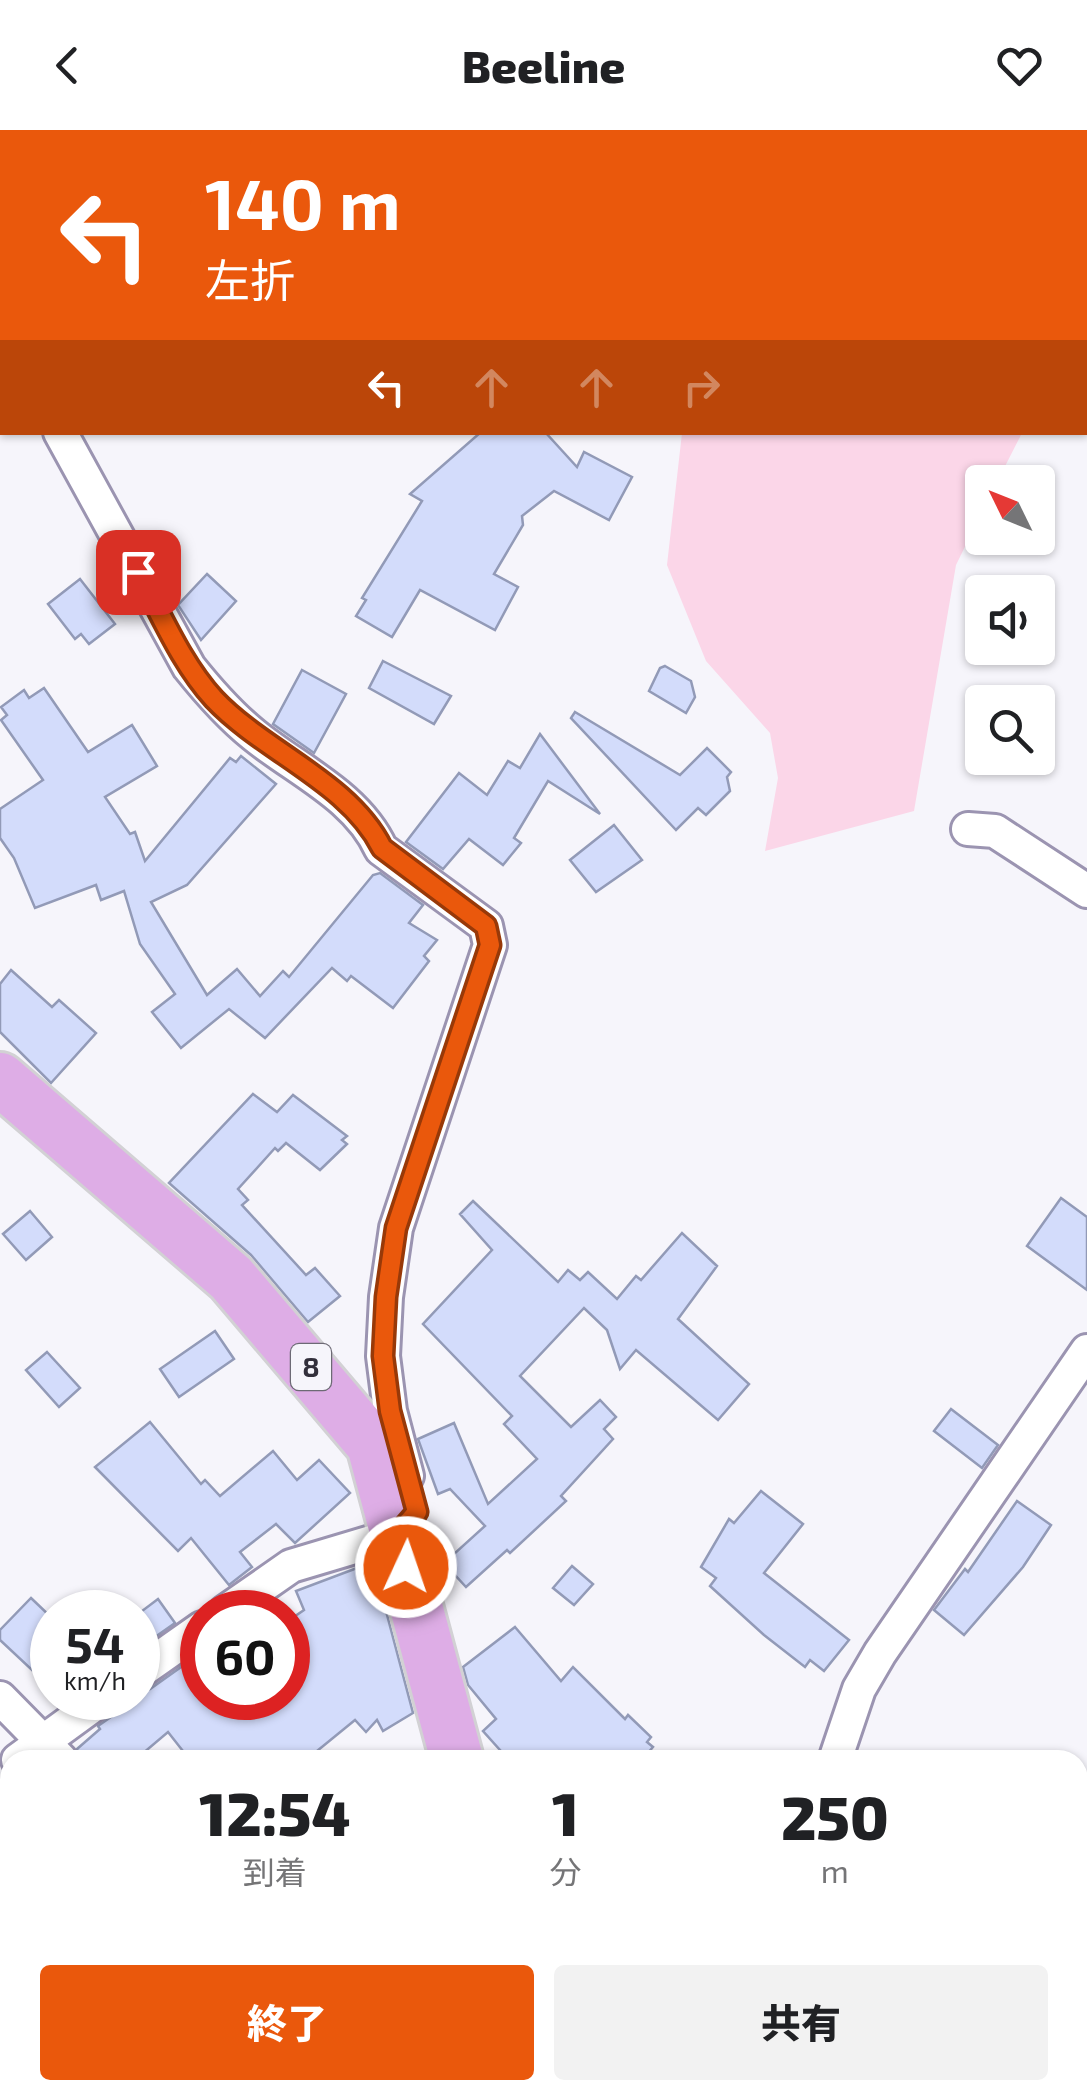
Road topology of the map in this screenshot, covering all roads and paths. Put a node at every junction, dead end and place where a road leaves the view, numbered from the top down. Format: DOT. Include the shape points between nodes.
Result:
graph roads {
  1 [pos="62,435"];
  2 [pos="968,829"];
  3 [pos="1087,891"];
  4 [pos="0,1078"];
  5 [pos="1087,1351"];
  6 [pos="398,1534"];
  7 [pos="257,1590"];
  8 [pos="0,1698"];
  9 [pos="79,1720"];
  10 [pos="38,1750"];
  11 [pos="45,1750"];
  12 [pos="454,1750"];
  13 [pos="838,1750"];
  1 -- 6 [label="street" via="189,667 213,698 325,786 382,848 486,926 490,945 396,1228 386,1297 383,1356 390,1411 417,1512"];
  2 -- 3 [label="street" via="995,831"];
  4 -- 6 [label="main road, 8" via="231,1278 324,1382 373,1445"];
  5 -- 13 [label="street" via="880,1654 859,1689"];
  6 -- 7 [label="street" via="291,1566"];
  6 -- 12 [label="main road, 8"];
  8 -- 10 [label="street"];
  9 -- 11 [label="street"];
}
